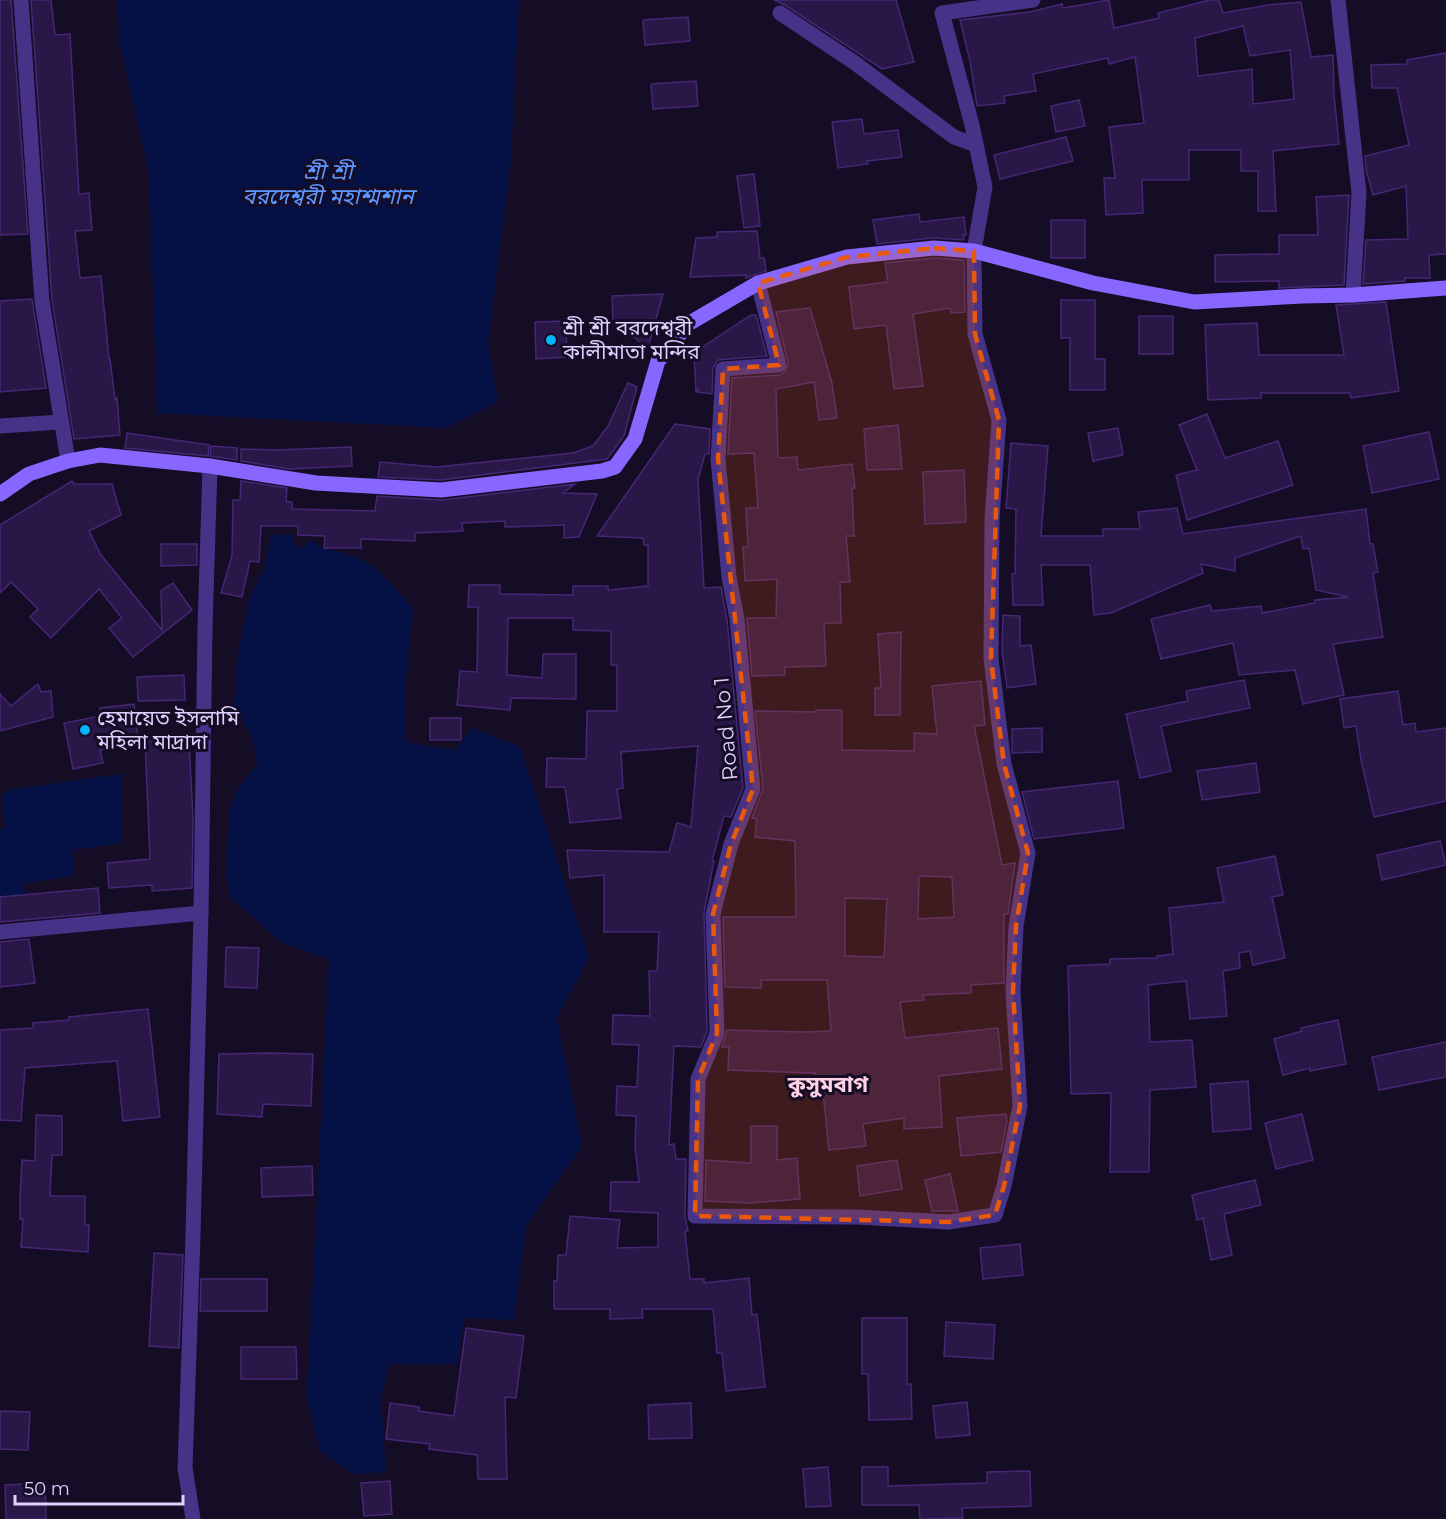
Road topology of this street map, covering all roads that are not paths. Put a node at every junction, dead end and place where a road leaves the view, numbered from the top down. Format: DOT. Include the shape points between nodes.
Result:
graph roads {
  1 [pos="21,0"];
  2 [pos="1033,0"];
  3 [pos="1338,0"];
  4 [pos="780,13"];
  5 [pos="976,145"];
  6 [pos="974,251"];
  7 [pos="759,283"];
  8 [pos="1446,288"];
  9 [pos="1353,295"];
  10 [pos="61,422"];
  11 [pos="0,426"];
  12 [pos="68,461"];
  13 [pos="210,466"];
  14 [pos="0,494"];
  15 [pos="201,913"];
  16 [pos="0,932"];
  17 [pos="193,1519"];
  1 -- 10 [label="street" via="42,301"];
  2 -- 5 [label="street" via="942,13"];
  3 -- 9 [label="street" via="1359,193"];
  4 -- 5 [label="street" via="954,137"];
  5 -- 6 [label="street" via="985,187"];
  6 -- 7 [label="street" via="934,248 847,257"];
  6 -- 7 [label="street, Road No 1" via="975,334 999,420 992,519 991,660 1004,764 1028,853 1016,926 1013,991 1020,1106 1004,1186 995,1215 948,1222 695,1216 698,1078 717,1033 713,914 731,844 753,789 718,459 723,369 779,364"];
  6 -- 9 [label="street" via="1093,283 1194,302"];
  7 -- 13 [label="street" via="688,324 658,361 635,439 615,467 441,490 316,483"];
  8 -- 9 [label="street"];
  10 -- 11 [label="street"];
  10 -- 12 [label="street"];
  12 -- 13 [label="street" via="100,455"];
  12 -- 14 [label="street" via="29,474"];
  13 -- 15 [label="street"];
  15 -- 16 [label="street"];
  15 -- 17 [label="street" via="185,1468"];
}
